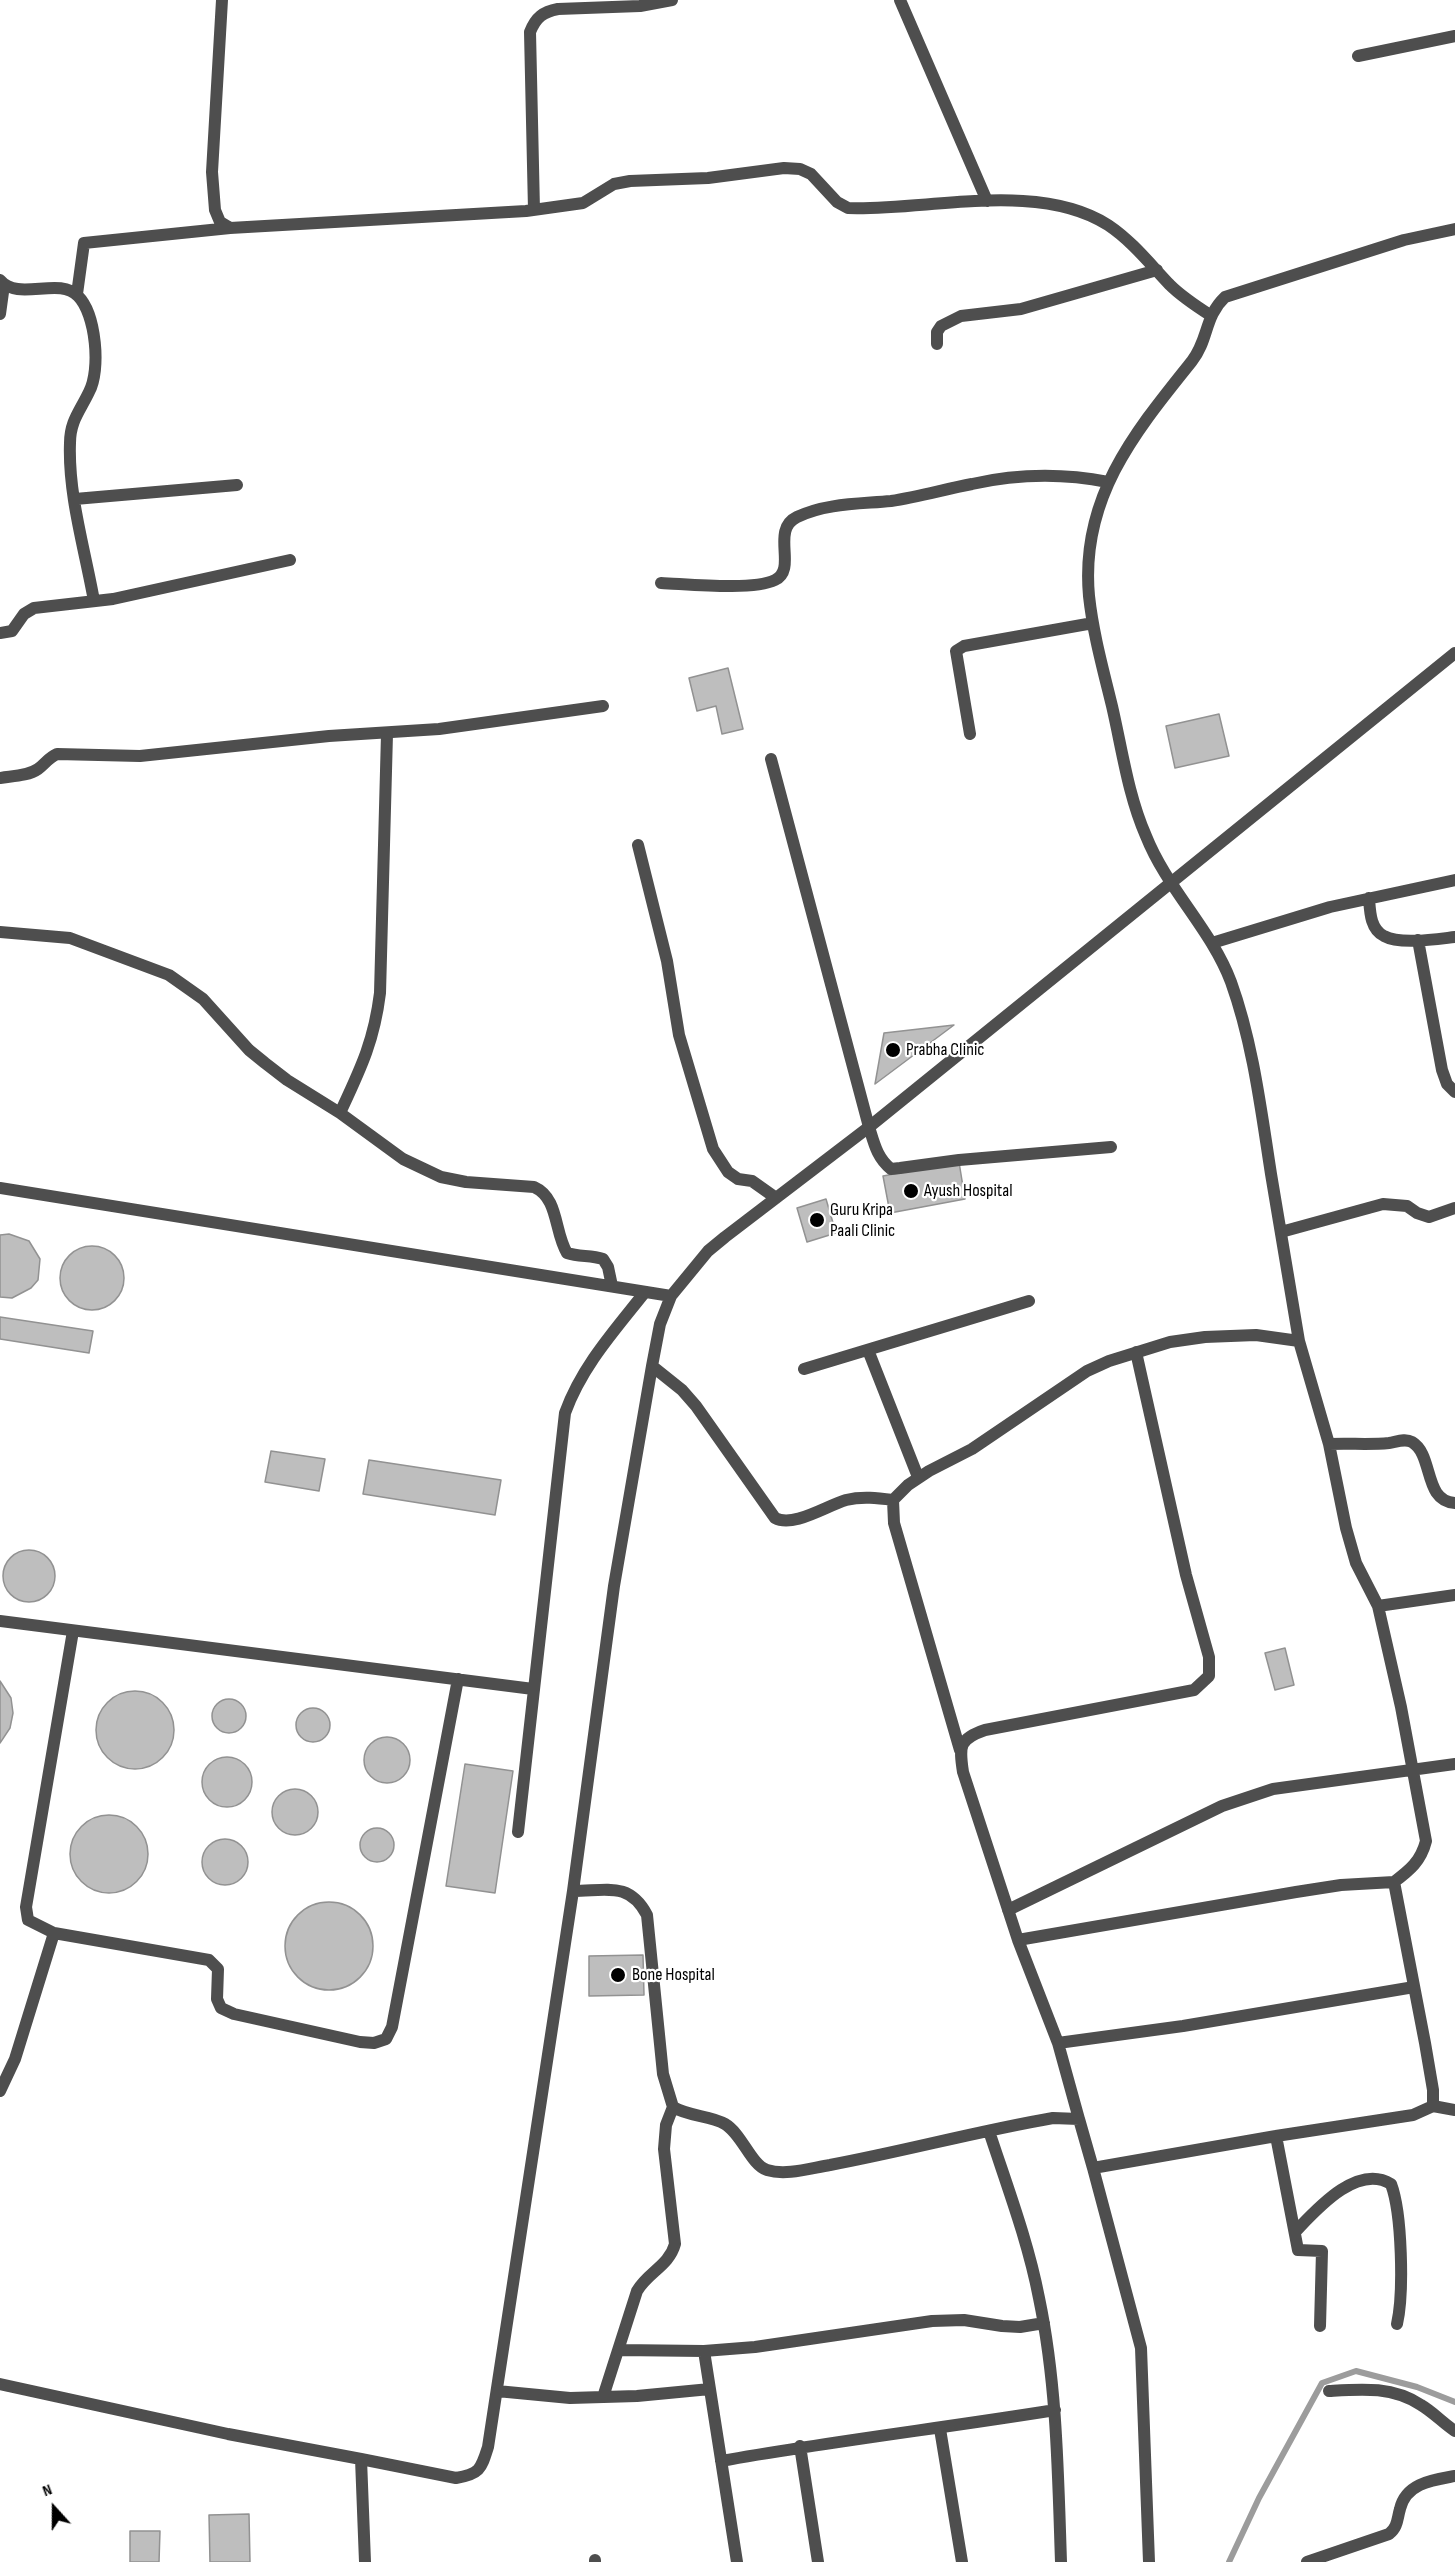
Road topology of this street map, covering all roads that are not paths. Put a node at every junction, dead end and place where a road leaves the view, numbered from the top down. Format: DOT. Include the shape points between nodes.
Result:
graph roads {
  1 [pos="222,0"];
  2 [pos="672,0"];
  3 [pos="900,0"];
  4 [pos="587,3"];
  5 [pos="1455,36"];
  6 [pos="1358,56"];
  7 [pos="987,201"];
  8 [pos="534,210"];
  9 [pos="230,228"];
  10 [pos="1455,229"];
  11 [pos="1157,270"];
  12 [pos="2,282"];
  13 [pos="77,294"];
  14 [pos="0,315"];
  15 [pos="1210,315"];
  16 [pos="937,344"];
  17 [pos="1108,482"];
  18 [pos="237,485"];
  19 [pos="75,499"];
  20 [pos="290,560"];
  21 [pos="661,583"];
  22 [pos="94,601"];
  23 [pos="1093,622"];
  24 [pos="0,633"];
  25 [pos="1455,653"];
  26 [pos="603,706"];
  27 [pos="387,734"];
  28 [pos="970,734"];
  29 [pos="771,759"];
  30 [pos="0,778"];
  31 [pos="638,845"];
  32 [pos="1455,880"];
  33 [pos="1171,885"];
  34 [pos="1369,898"];
  35 [pos="0,932"];
  36 [pos="1455,938"];
  37 [pos="1418,940"];
  38 [pos="1212,943"];
  39 [pos="1455,1092"];
  40 [pos="340,1113"];
  41 [pos="869,1127"];
  42 [pos="1111,1147"];
  43 [pos="0,1188"];
  44 [pos="776,1198"];
  45 [pos="1455,1208"];
  46 [pos="1281,1232"];
  47 [pos="612,1286"];
  48 [pos="645,1292"];
  49 [pos="671,1296"];
  50 [pos="1029,1301"];
  51 [pos="1299,1341"];
  52 [pos="868,1350"];
  53 [pos="1136,1352"];
  54 [pos="652,1366"];
  55 [pos="804,1369"];
  56 [pos="1329,1444"];
  57 [pos="918,1478"];
  58 [pos="893,1500"];
  59 [pos="1455,1503"];
  60 [pos="1455,1596"];
  61 [pos="1378,1606"];
  62 [pos="0,1621"];
  63 [pos="73,1631"];
  64 [pos="458,1679"];
  65 [pos="533,1689"];
  66 [pos="960,1750"];
  67 [pos="1455,1764"];
  68 [pos="1413,1769"];
  69 [pos="518,1832"];
  70 [pos="1394,1882"];
  71 [pos="573,1891"];
  72 [pos="1008,1910"];
  73 [pos="54,1933"];
  74 [pos="1018,1940"];
  75 [pos="1414,1988"];
  76 [pos="1058,2043"];
  77 [pos="0,2091"];
  78 [pos="1433,2106"];
  79 [pos="673,2107"];
  80 [pos="1455,2110"];
  81 [pos="1079,2119"];
  82 [pos="989,2131"];
  83 [pos="1276,2136"];
  84 [pos="1093,2168"];
  85 [pos="1295,2232"];
  86 [pos="1044,2323"];
  87 [pos="1397,2324"];
  88 [pos="1320,2326"];
  89 [pos="619,2350"];
  90 [pos="704,2350"];
  91 [pos="0,2384"];
  92 [pos="710,2389"];
  93 [pos="497,2391"];
  94 [pos="1329,2391"];
  95 [pos="603,2397"];
  96 [pos="1055,2410"];
  97 [pos="940,2429"];
  98 [pos="1455,2431"];
  99 [pos="800,2446"];
  100 [pos="361,2459"];
  101 [pos="721,2462"];
  102 [pos="1455,2476"];
  103 [pos="366,2562"];
  104 [pos="737,2562"];
  105 [pos="818,2562"];
  106 [pos="962,2562"];
  107 [pos="1061,2562"];
  108 [pos="1149,2562"];
  109 [pos="1306,2562"];
  1 -- 9 [label="street" via="212,172 215,210 220,222"];
  2 -- 4 [label="street" via="640,6"];
  3 -- 7 [label="street"];
  4 -- 8 [label="street" via="545,12 535,20 530,32"];
  5 -- 6 [label="street"];
  7 -- 8 [label="street" via="848,208 837,202 811,174 783,168 708,178 630,181 614,184 583,203"];
  7 -- 11 [label="street" via="1048,205 1092,216 1127,240"];
  8 -- 9 [label="street"];
  9 -- 13 [label="street" via="84,243"];
  10 -- 15 [label="street" via="1404,240 1239,291 1225,297"];
  11 -- 15 [label="street"];
  11 -- 16 [label="street" via="1022,309 961,316 941,326"];
  12 -- 13 [label="street" via="16,289 65,290"];
  12 -- 14 [label="street"];
  13 -- 19 [label="street" via="87,308 95,360 90,392 72,423"];
  15 -- 17 [label="street" via="1195,357 1139,428"];
  17 -- 21 [label="street" via="1059,475 1011,477 911,497 834,506 789,521 785,528 784,568 773,581 741,585"];
  17 -- 23 [label="street" via="1090,549"];
  18 -- 19 [label="street"];
  19 -- 22 [label="street"];
  20 -- 22 [label="street"];
  22 -- 24 [label="street" via="34,609 24,614 12,631"];
  23 -- 28 [label="street" via="964,646 956,651"];
  23 -- 33 [label="street" via="1139,820"];
  25 -- 33 [label="street"];
  26 -- 27 [label="street"];
  27 -- 30 [label="street" via="328,736 140,756 57,754 32,772"];
  27 -- 40 [label="street" via="380,993 371,1042"];
  29 -- 41 [label="street"];
  31 -- 44 [label="street" via="667,961 679,1035 713,1149 728,1172 738,1179 752,1181"];
  32 -- 34 [label="street"];
  33 -- 38 [label="street"];
  33 -- 41 [label="street"];
  34 -- 37 [label="street" via="1370,918 1383,936"];
  34 -- 38 [label="street" via="1302,914"];
  35 -- 40 [label="street" via="70,938 169,975 203,999 265,1063"];
  36 -- 37 [label="street"];
  37 -- 39 [label="street" via="1442,1070"];
  38 -- 46 [label="street" via="1230,982 1250,1053"];
  40 -- 47 [label="street" via="403,1160 441,1178 543,1191 567,1253 603,1259"];
  41 -- 42 [label="street" via="878,1155 891,1169"];
  41 -- 44 [label="street"];
  43 -- 47 [label="street"];
  44 -- 49 [label="street" via="708,1251"];
  45 -- 46 [label="street" via="1429,1217 1407,1206 1383,1204"];
  46 -- 51 [label="street"];
  47 -- 48 [label="street"];
  48 -- 49 [label="street"];
  48 -- 65 [label="street" via="593,1357 574,1388 565,1413"];
  49 -- 54 [label="street" via="660,1324"];
  50 -- 52 [label="street"];
  51 -- 53 [label="street" via="1256,1335 1206,1337"];
  51 -- 56 [label="street"];
  52 -- 55 [label="street"];
  52 -- 57 [label="street"];
  53 -- 57 [label="street" via="1087,1371 972,1449"];
  53 -- 66 [label="street" via="1186,1575 1209,1657 1209,1676 1194,1690 985,1730 968,1736"];
  54 -- 58 [label="street" via="696,1406 775,1518 782,1522 855,1498"];
  54 -- 71 [label="street" via="614,1586"];
  56 -- 59 [label="street" via="1413,1442 1423,1456 1436,1492"];
  56 -- 61 [label="street" via="1356,1563"];
  57 -- 58 [label="street"];
  58 -- 66 [label="street" via="894,1523"];
  60 -- 61 [label="street"];
  61 -- 68 [label="street"];
  62 -- 63 [label="street"];
  63 -- 64 [label="street"];
  63 -- 73 [label="street" via="26,1907 28,1920"];
  64 -- 65 [label="street"];
  64 -- 73 [label="street" via="392,2027 386,2040 360,2042 234,2014 221,2008 217,1999 218,1969 209,1960"];
  65 -- 69 [label="street"];
  66 -- 72 [label="street" via="963,1772"];
  67 -- 68 [label="street"];
  68 -- 70 [label="street" via="1426,1841 1423,1855 1413,1868"];
  68 -- 72 [label="street" via="1248,1796"];
  70 -- 74 [label="street" via="1307,1890"];
  70 -- 75 [label="street"];
  71 -- 79 [label="street" via="625,1891 639,1899 647,1915 663,2074"];
  71 -- 93 [label="street"];
  72 -- 74 [label="street"];
  73 -- 77 [label="street" via="15,2059"];
  74 -- 76 [label="street"];
  75 -- 76 [label="street"];
  75 -- 78 [label="street"];
  76 -- 81 [label="street"];
  78 -- 80 [label="street"];
  78 -- 83 [label="street" via="1413,2115"];
  79 -- 82 [label="street" via="687,2115 723,2123 758,2165 784,2172 882,2156"];
  79 -- 89 [label="street" via="666,2125 664,2149 675,2244 672,2256 644,2280 637,2292"];
  81 -- 82 [label="street" via="1053,2118"];
  81 -- 84 [label="street"];
  82 -- 86 [label="street" via="1034,2276"];
  83 -- 84 [label="street"];
  83 -- 85 [label="street"];
  84 -- 108 [label="street" via="1141,2348"];
  85 -- 87 [label="street" via="1349,2185 1373,2179 1391,2184 1402,2285"];
  85 -- 88 [label="street" via="1298,2250 1322,2251"];
  86 -- 90 [label="street" via="1002,2326 964,2320 932,2322 755,2347"];
  86 -- 96 [label="street"];
  89 -- 90 [label="street"];
  89 -- 95 [label="street"];
  90 -- 92 [label="street"];
  91 -- 100 [label="street"];
  92 -- 95 [label="street"];
  92 -- 101 [label="street"];
  93 -- 95 [label="street" via="555,2398"];
  93 -- 100 [label="street" via="482,2468 471,2476 456,2478"];
  94 -- 98 [label="street" via="1397,2393 1423,2406"];
  96 -- 97 [label="street"];
  96 -- 107 [label="street"];
  97 -- 99 [label="street"];
  97 -- 106 [label="street"];
  99 -- 101 [label="street"];
  99 -- 105 [label="street"];
  100 -- 103 [label="street"];
  101 -- 104 [label="street"];
  102 -- 109 [label="street" via="1411,2490 1389,2535"];
}
